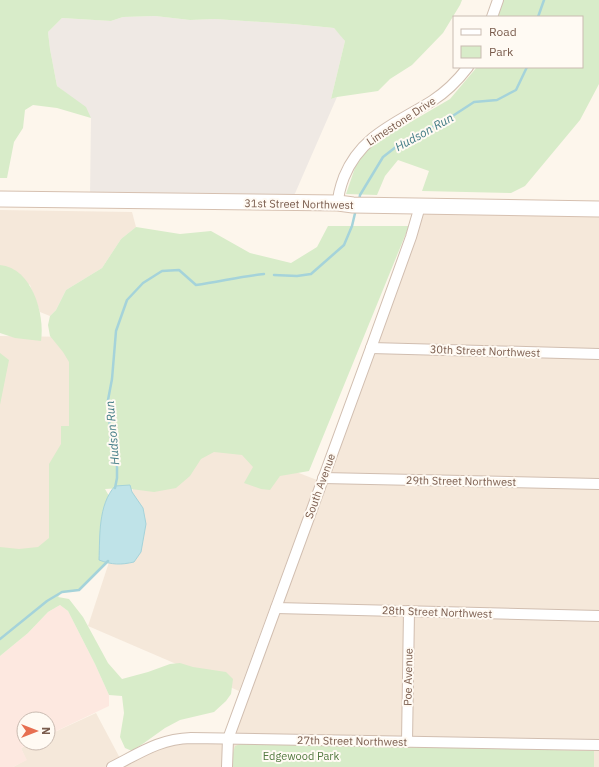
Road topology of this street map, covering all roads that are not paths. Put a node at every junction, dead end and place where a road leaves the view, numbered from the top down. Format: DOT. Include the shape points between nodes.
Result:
graph roads {
  1 [pos="498,0"];
  2 [pos="492,16"];
  3 [pos="467,68"];
  4 [pos="0,199"];
  5 [pos="352,204"];
  6 [pos="420,206"];
  7 [pos="599,209"];
  8 [pos="371,348"];
  9 [pos="599,354"];
  10 [pos="323,478"];
  11 [pos="599,484"];
  12 [pos="276,608"];
  13 [pos="409,611"];
  14 [pos="599,616"];
  15 [pos="228,739"];
  16 [pos="407,742"];
  17 [pos="599,745"];
  18 [pos="112,767"];
  19 [pos="227,767"];
  1 -- 2 [label="street"];
  3 -- 5 [label="street, Limestone Drive" via="439,96 375,135 360,149 349,166 338,197"];
  4 -- 5 [label="main road, 31st Street Northwest"];
  5 -- 6 [label="main road, 31st Street Northwest"];
  6 -- 7 [label="main road, 31st Street Northwest"];
  6 -- 8 [label="street, South Avenue"];
  8 -- 9 [label="street, 30th Street Northwest"];
  8 -- 10 [label="street, South Avenue"];
  10 -- 11 [label="street, 29th Street Northwest"];
  10 -- 12 [label="street, South Avenue"];
  12 -- 13 [label="street, 28th Street Northwest"];
  12 -- 15 [label="street, South Avenue"];
  13 -- 14 [label="street, 28th Street Northwest"];
  13 -- 16 [label="street, Poe Avenue"];
  15 -- 16 [label="street, 27th Street Northwest"];
  15 -- 18 [label="street, 27th Street Northwest" via="169,740"];
  15 -- 19 [label="street, South Avenue"];
  16 -- 17 [label="street, 27th Street Northwest"];
}
